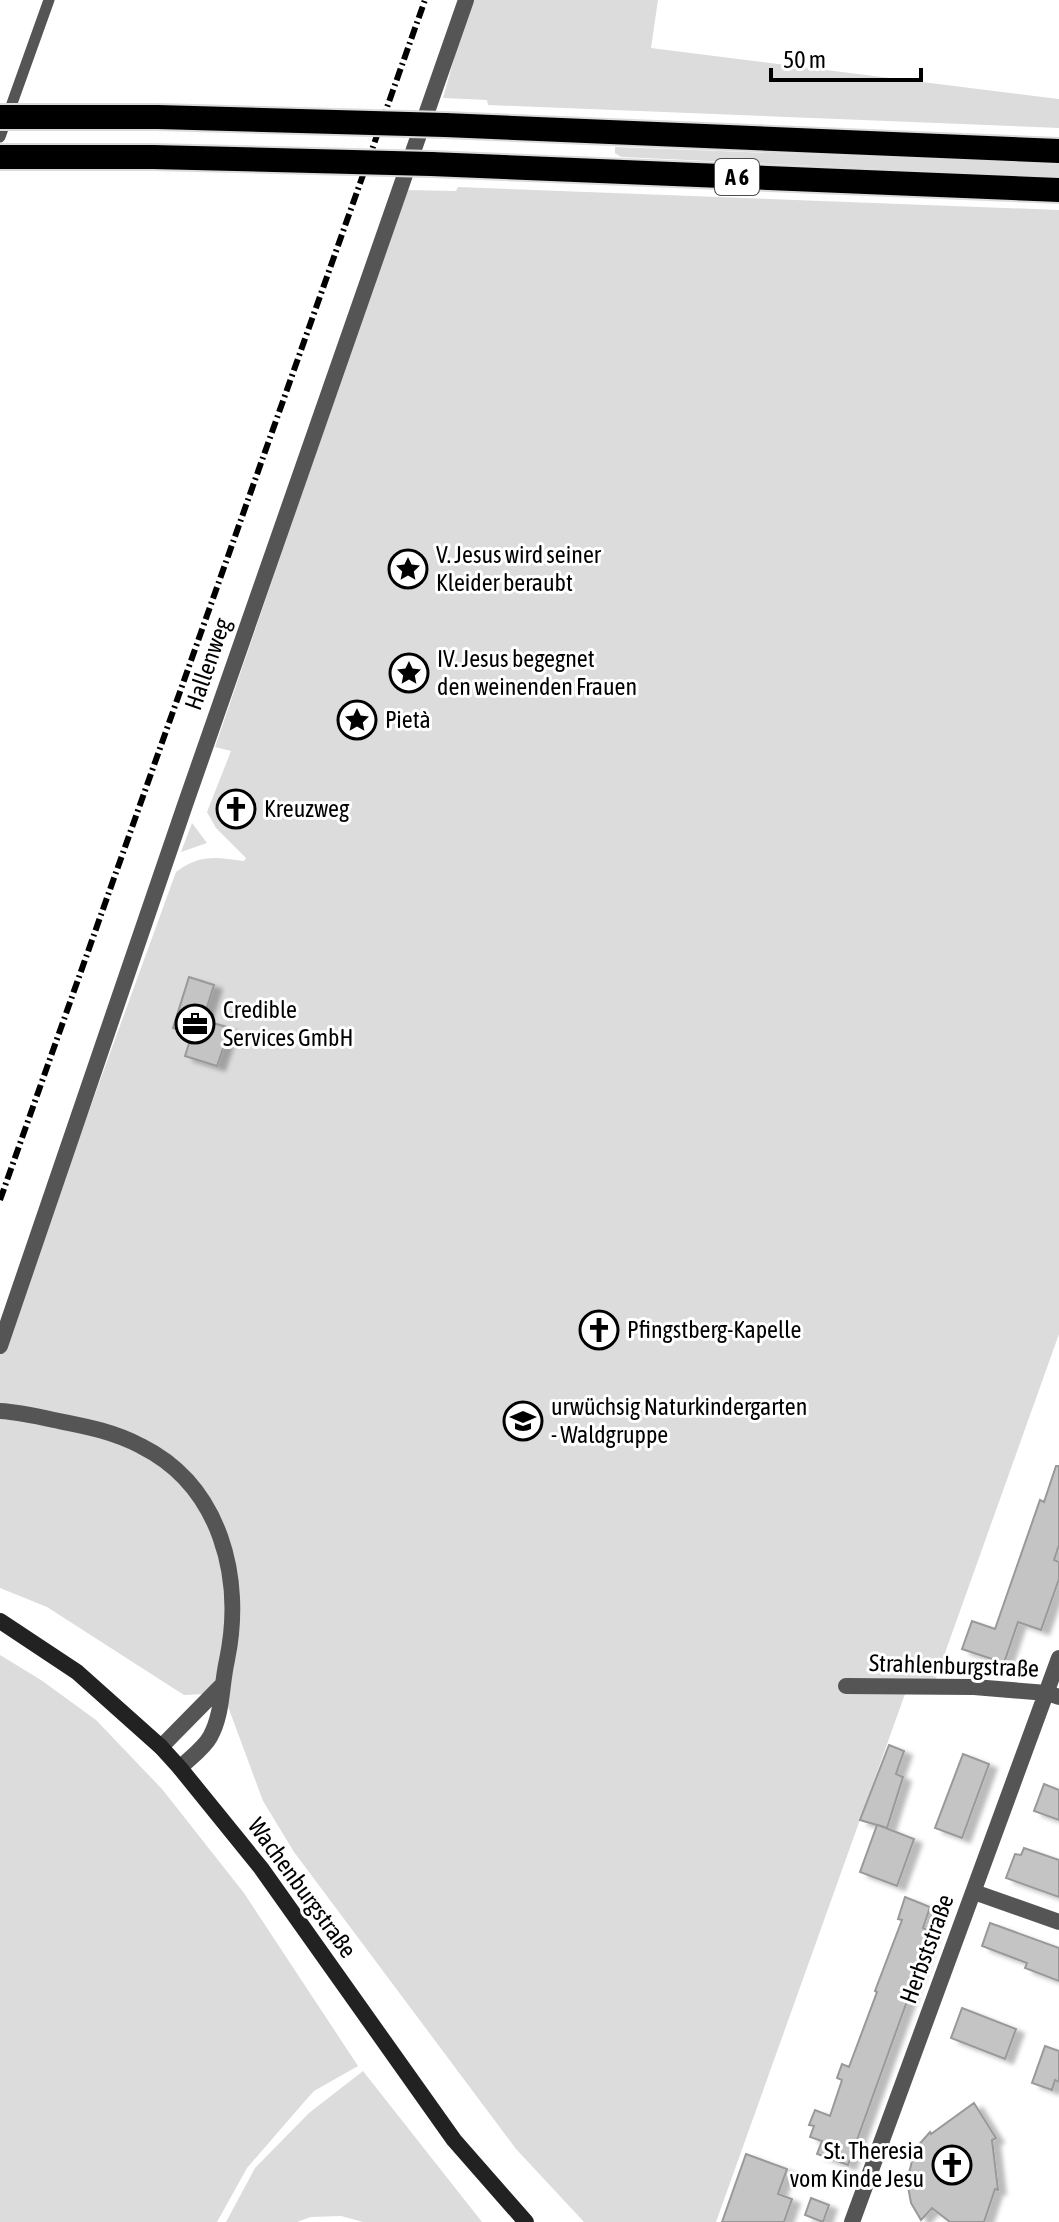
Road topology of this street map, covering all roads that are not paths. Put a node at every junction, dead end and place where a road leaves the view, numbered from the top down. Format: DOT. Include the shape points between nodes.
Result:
graph roads {
  1 [pos="49,0"];
  2 [pos="466,0"];
  3 [pos="0,117"];
  4 [pos="0,137"];
  5 [pos="1059,151"];
  6 [pos="0,157"];
  7 [pos="1059,190"];
  8 [pos="0,1346"];
  9 [pos="0,1411"];
  10 [pos="0,1621"];
  11 [pos="1059,1658"];
  12 [pos="221,1686"];
  13 [pos="846,1686"];
  14 [pos="1053,1695"];
  15 [pos="161,1747"];
  16 [pos="180,1768"];
  17 [pos="974,1892"];
  18 [pos="1059,1922"];
  19 [pos="526,2222"];
  20 [pos="852,2222"];
  1 -- 4 [label="lane"];
  2 -- 8 [label="street, Hallenweg"];
  3 -- 5 [label="highway, A 6, bridge" via="445,125"];
  6 -- 7 [label="highway, A 6, bridge" via="431,164"];
  9 -- 12 [label="street" via="102,1429 143,1446 193,1488 228,1556 233,1600"];
  10 -- 15 [label="main road, Wachenburgstraße" via="77,1672"];
  11 -- 14 [label="street, Herbststraße"];
  12 -- 15 [label="street"];
  12 -- 16 [label="street" via="221,1705 209,1739"];
  13 -- 14 [label="street, Strahlenburgstraße" via="974,1687"];
  14 -- 17 [label="street, Herbststraße"];
  15 -- 16 [label="main road, Wachenburgstraße"];
  16 -- 19 [label="main road, Wachenburgstraße" via="261,1868 454,2140"];
  17 -- 18 [label="street"];
  17 -- 20 [label="street, Herbststraße"];
}
